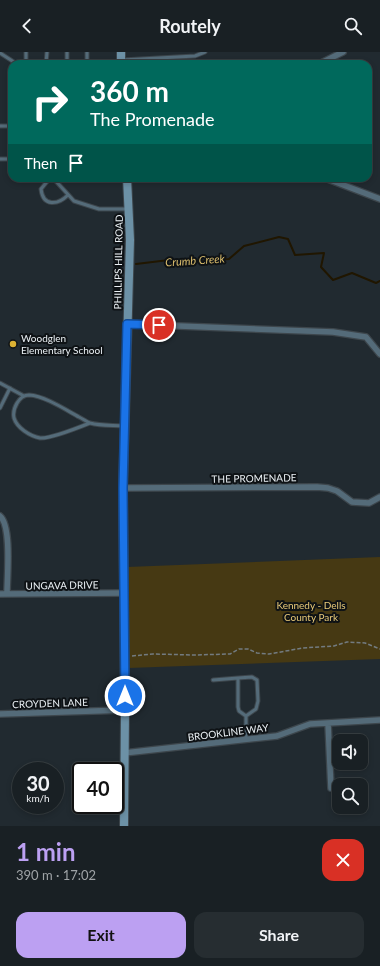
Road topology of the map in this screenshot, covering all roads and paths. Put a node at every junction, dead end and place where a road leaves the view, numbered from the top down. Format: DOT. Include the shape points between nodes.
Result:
graph roads {
  1 [pos="205,52"];
  2 [pos="343,52"];
  3 [pos="0,53"];
  4 [pos="121,59"];
  5 [pos="11,60"];
  6 [pos="327,60"];
  7 [pos="47,182"];
  8 [pos="55,182"];
  9 [pos="128,182"];
  10 [pos="335,182"];
  11 [pos="68,195"];
  12 [pos="380,199"];
  13 [pos="129,209"];
  14 [pos="127,324"];
  15 [pos="380,354"];
  16 [pos="0,383"];
  17 [pos="10,388"];
  18 [pos="24,396"];
  19 [pos="0,408"];
  20 [pos="90,423"];
  21 [pos="124,426"];
  22 [pos="123,488"];
  23 [pos="380,497"];
  24 [pos="0,516"];
  25 [pos="124,593"];
  26 [pos="0,594"];
  27 [pos="7,594"];
  28 [pos="380,649"];
  29 [pos="125,657"];
  30 [pos="238,678"];
  31 [pos="214,680"];
  32 [pos="125,710"];
  33 [pos="0,714"];
  34 [pos="246,716"];
  35 [pos="380,720"];
  36 [pos="328,723"];
  37 [pos="246,739"];
  38 [pos="124,753"];
  39 [pos="331,788"];
  40 [pos="124,826"];
  1 -- 4 [label="lane" via="195,56"];
  2 -- 6 [label="street"];
  3 -- 5 [label="lane"];
  7 -- 11 [label="lane" via="41,189 44,200 58,202"];
  8 -- 11 [label="lane"];
  9 -- 13 [label="street, PHILLIPS HILL ROAD"];
  10 -- 12 [label="street"];
  11 -- 13 [label="lane" via="74,201 99,209"];
  13 -- 14 [label="street, PHILLIPS HILL ROAD"];
  14 -- 15 [label="street" via="333,332 366,337"];
  14 -- 21 [label="street, PHILLIPS HILL ROAD"];
  16 -- 17 [label="lane"];
  17 -- 18 [label="lane"];
  17 -- 19 [label="lane"];
  18 -- 20 [label="lane" via="30,395 45,400"];
  18 -- 20 [label="lane" via="18,400 14,416 18,425 25,431 41,438"];
  20 -- 21 [label="lane"];
  21 -- 22 [label="street, PHILLIPS HILL ROAD"];
  22 -- 23 [label="street, THE PROMENADE" via="317,487 337,491 352,502 369,503"];
  22 -- 25 [label="street, PHILLIPS HILL ROAD"];
  24 -- 27 [label="street" via="4,519 8,535"];
  25 -- 27 [label="street, UNGAVA DRIVE"];
  25 -- 29 [label="street, PHILLIPS HILL ROAD"];
  26 -- 27 [label="street, UNGAVA DRIVE"];
  28 -- 29 [label="path" via="365,643 347,642 334,646 268,654 257,653 248,648 230,654 153,654"];
  29 -- 32 [label="street, PHILLIPS HILL ROAD"];
  30 -- 31 [label="lane"];
  30 -- 34 [label="lane" via="238,707"];
  30 -- 34 [label="lane" via="252,677 257,680 256,709"];
  32 -- 33 [label="street, CROYDEN LANE"];
  32 -- 38 [label="street, PHILLIPS HILL ROAD"];
  34 -- 37 [label="lane"];
  35 -- 36 [label="street, BROOKLINE WAY"];
  36 -- 37 [label="street, BROOKLINE WAY" via="310,724 277,736"];
  36 -- 39 [label="street"];
  37 -- 38 [label="street, BROOKLINE WAY"];
  38 -- 40 [label="street, PHILLIPS HILL ROAD"];
}
